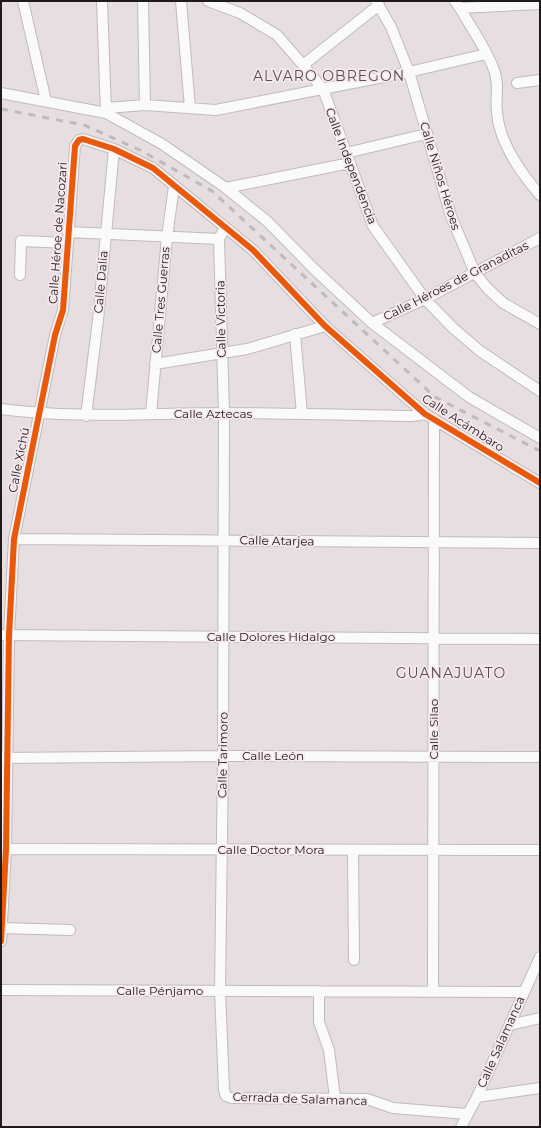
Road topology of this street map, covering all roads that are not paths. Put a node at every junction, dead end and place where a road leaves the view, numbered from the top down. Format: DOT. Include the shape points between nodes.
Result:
graph roads {
  1 [pos="23,1"];
  2 [pos="102,1"];
  3 [pos="143,1"];
  4 [pos="182,1"];
  5 [pos="208,1"];
  6 [pos="378,3"];
  7 [pos="540,4"];
  8 [pos="457,5"];
  9 [pos="486,54"];
  10 [pos="303,64"];
  11 [pos="409,72"];
  12 [pos="540,80"];
  13 [pos="517,83"];
  14 [pos="323,89"];
  15 [pos="1,93"];
  16 [pos="46,101"];
  17 [pos="145,105"];
  18 [pos="190,108"];
  19 [pos="106,110"];
  20 [pos="426,134"];
  21 [pos="76,146"];
  22 [pos="114,149"];
  23 [pos="346,153"];
  24 [pos="350,163"];
  25 [pos="174,186"];
  26 [pos="226,188"];
  27 [pos="540,195"];
  28 [pos="225,227"];
  29 [pos="68,232"];
  30 [pos="105,233"];
  31 [pos="167,237"];
  32 [pos="540,238"];
  33 [pos="219,239"];
  34 [pos="68,243"];
  35 [pos="475,273"];
  36 [pos="20,275"];
  37 [pos="425,299"];
  38 [pos="372,323"];
  39 [pos="540,324"];
  40 [pos="325,326"];
  41 [pos="295,334"];
  42 [pos="222,354"];
  43 [pos="155,364"];
  44 [pos="540,391"];
  45 [pos="1,409"];
  46 [pos="224,413"];
  47 [pos="40,414"];
  48 [pos="151,414"];
  49 [pos="302,414"];
  50 [pos="424,414"];
  51 [pos="86,416"];
  52 [pos="434,419"];
  53 [pos="540,438"];
  54 [pos="540,483"];
  55 [pos="14,539"];
  56 [pos="224,541"];
  57 [pos="434,543"];
  58 [pos="540,543"];
  59 [pos="5,635"];
  60 [pos="224,636"];
  61 [pos="434,638"];
  62 [pos="540,639"];
  63 [pos="223,756"];
  64 [pos="434,756"];
  65 [pos="540,757"];
  66 [pos="4,758"];
  67 [pos="4,849"];
  68 [pos="222,849"];
  69 [pos="353,850"];
  70 [pos="434,850"];
  71 [pos="540,850"];
  72 [pos="2,928"];
  73 [pos="70,930"];
  74 [pos="1,941"];
  75 [pos="540,957"];
  76 [pos="354,960"];
  77 [pos="1,990"];
  78 [pos="220,991"];
  79 [pos="319,991"];
  80 [pos="434,992"];
  81 [pos="524,992"];
  82 [pos="540,1018"];
  83 [pos="510,1025"];
  84 [pos="540,1088"];
  85 [pos="226,1096"];
  86 [pos="477,1097"];
  87 [pos="335,1098"];
  88 [pos="467,1114"];
  89 [pos="461,1127"];
  1 -- 16 [label="street"];
  2 -- 19 [label="street"];
  3 -- 17 [label="street"];
  4 -- 18 [label="street"];
  5 -- 10 [label="street, Calle Independencia" via="240,13 277,35"];
  6 -- 10 [label="street"];
  6 -- 11 [label="street, Calle Niños Héroes" via="391,27"];
  7 -- 8 [label="street"];
  8 -- 9 [label="street"];
  9 -- 11 [label="street"];
  9 -- 27 [label="street" via="499,86 497,112 503,137 525,177"];
  10 -- 14 [label="street, Calle Independencia"];
  11 -- 14 [label="street"];
  11 -- 20 [label="street, Calle Niños Héroes"];
  12 -- 13 [label="street"];
  14 -- 18 [label="street" via="216,110"];
  14 -- 23 [label="street, Calle Independencia"];
  15 -- 16 [label="street"];
  16 -- 19 [label="street"];
  17 -- 18 [label="street"];
  17 -- 19 [label="street"];
  19 -- 26 [label="street" via="162,144"];
  20 -- 23 [label="street"];
  20 -- 35 [label="street, Calle Niños Héroes" via="451,216"];
  21 -- 22 [label="street, Calle Acámbaro" via="79,140 83,139"];
  21 -- 29 [label="street, Calle Héroe de Nacozari"];
  22 -- 25 [label="street, Calle Acámbaro" via="153,168"];
  22 -- 30 [label="street, Calle Dalia"];
  23 -- 24 [label="street, Calle Independencia"];
  24 -- 26 [label="street"];
  24 -- 37 [label="street, Calle Independencia" via="373,226"];
  25 -- 28 [label="street, Calle Acámbaro"];
  25 -- 31 [label="street, Calle Tres Guerras"];
  26 -- 38 [label="street" via="268,222"];
  28 -- 33 [label="street, Calle Victoria"];
  28 -- 40 [label="street, Calle Acámbaro" via="253,250"];
  29 -- 30 [label="street"];
  29 -- 34 [label="street, Calle Héroe de Nacozari"];
  30 -- 31 [label="street"];
  30 -- 51 [label="street, Calle Dalia" via="98,320"];
  31 -- 33 [label="street"];
  31 -- 43 [label="street, Calle Tres Guerras"];
  32 -- 35 [label="street, Calle Héroes de Granaditas"];
  33 -- 42 [label="street, Calle Victoria"];
  34 -- 36 [label="street" via="21,241"];
  34 -- 47 [label="street, Calle Héroe de Nacozari" via="63,310 55,335"];
  35 -- 37 [label="street, Calle Héroes de Granaditas"];
  35 -- 39 [label="street, Calle Niños Héroes" via="503,303"];
  37 -- 38 [label="street, Calle Héroes de Granaditas"];
  37 -- 44 [label="street, Calle Independencia" via="480,351"];
  38 -- 53 [label="street" via="469,397"];
  40 -- 41 [label="street"];
  40 -- 50 [label="street, Calle Acámbaro"];
  41 -- 42 [label="street"];
  41 -- 49 [label="street"];
  42 -- 43 [label="street"];
  42 -- 46 [label="street, Calle Victoria"];
  43 -- 48 [label="street, Calle Tres Guerras"];
  45 -- 47 [label="street, Calle Aztecas"];
  46 -- 48 [label="street, Calle Aztecas"];
  46 -- 49 [label="street, Calle Aztecas"];
  46 -- 56 [label="street, Calle Tarimoro"];
  47 -- 51 [label="street, Calle Aztecas"];
  47 -- 55 [label="street, Calle Xichú"];
  48 -- 51 [label="street, Calle Aztecas"];
  49 -- 50 [label="street, Calle Aztecas"];
  50 -- 52 [label="street, Calle Acámbaro"];
  52 -- 54 [label="street, Calle Acámbaro"];
  52 -- 57 [label="street, Calle Silao"];
  55 -- 56 [label="street, Calle Atarjea"];
  55 -- 59 [label="street, Calle Xichú"];
  56 -- 57 [label="street, Calle Atarjea"];
  56 -- 60 [label="street, Calle Tarimoro"];
  57 -- 58 [label="street, Calle Atarjea"];
  57 -- 61 [label="street, Calle Silao"];
  59 -- 60 [label="street, Calle Dolores Hidalgo"];
  59 -- 66 [label="street, Calle Xichú"];
  60 -- 61 [label="street, Calle Dolores Hidalgo"];
  60 -- 63 [label="street, Calle Tarimoro"];
  61 -- 62 [label="street, Calle Dolores Hidalgo"];
  61 -- 64 [label="street, Calle Silao"];
  63 -- 64 [label="street, Calle León"];
  63 -- 66 [label="street, Calle León"];
  63 -- 68 [label="street, Calle Tarimoro"];
  64 -- 65 [label="street, Calle León"];
  64 -- 70 [label="street, Calle Silao"];
  66 -- 67 [label="street, Calle Xichú"];
  67 -- 68 [label="street, Calle Doctor Mora"];
  67 -- 72 [label="street, Calle Xichú"];
  68 -- 69 [label="street, Calle Doctor Mora"];
  68 -- 78 [label="street, Calle Tarimoro"];
  69 -- 70 [label="street, Calle Doctor Mora"];
  69 -- 76 [label="street"];
  70 -- 71 [label="street, Calle Doctor Mora"];
  70 -- 80 [label="street, Calle Silao"];
  72 -- 73 [label="street"];
  72 -- 74 [label="street, Calle Xichú"];
  75 -- 81 [label="street, Calle Salamanca"];
  77 -- 78 [label="street, Calle Pénjamo"];
  78 -- 79 [label="street, Calle Pénjamo"];
  78 -- 85 [label="street, Calle Tarimoro"];
  79 -- 80 [label="street, Calle Pénjamo"];
  79 -- 87 [label="street" via="319,1022 329,1050"];
  80 -- 81 [label="street, Calle Pénjamo"];
  81 -- 83 [label="street, Calle Salamanca"];
  82 -- 83 [label="street"];
  83 -- 86 [label="street, Calle Salamanca"];
  84 -- 86 [label="street"];
  85 -- 87 [label="street, Cerrada de Salamanca"];
  86 -- 88 [label="street, Calle Salamanca"];
  87 -- 88 [label="street, Cerrada de Salamanca" via="367,1099 393,1108"];
  88 -- 89 [label="street, Calle Salamanca"];
}
